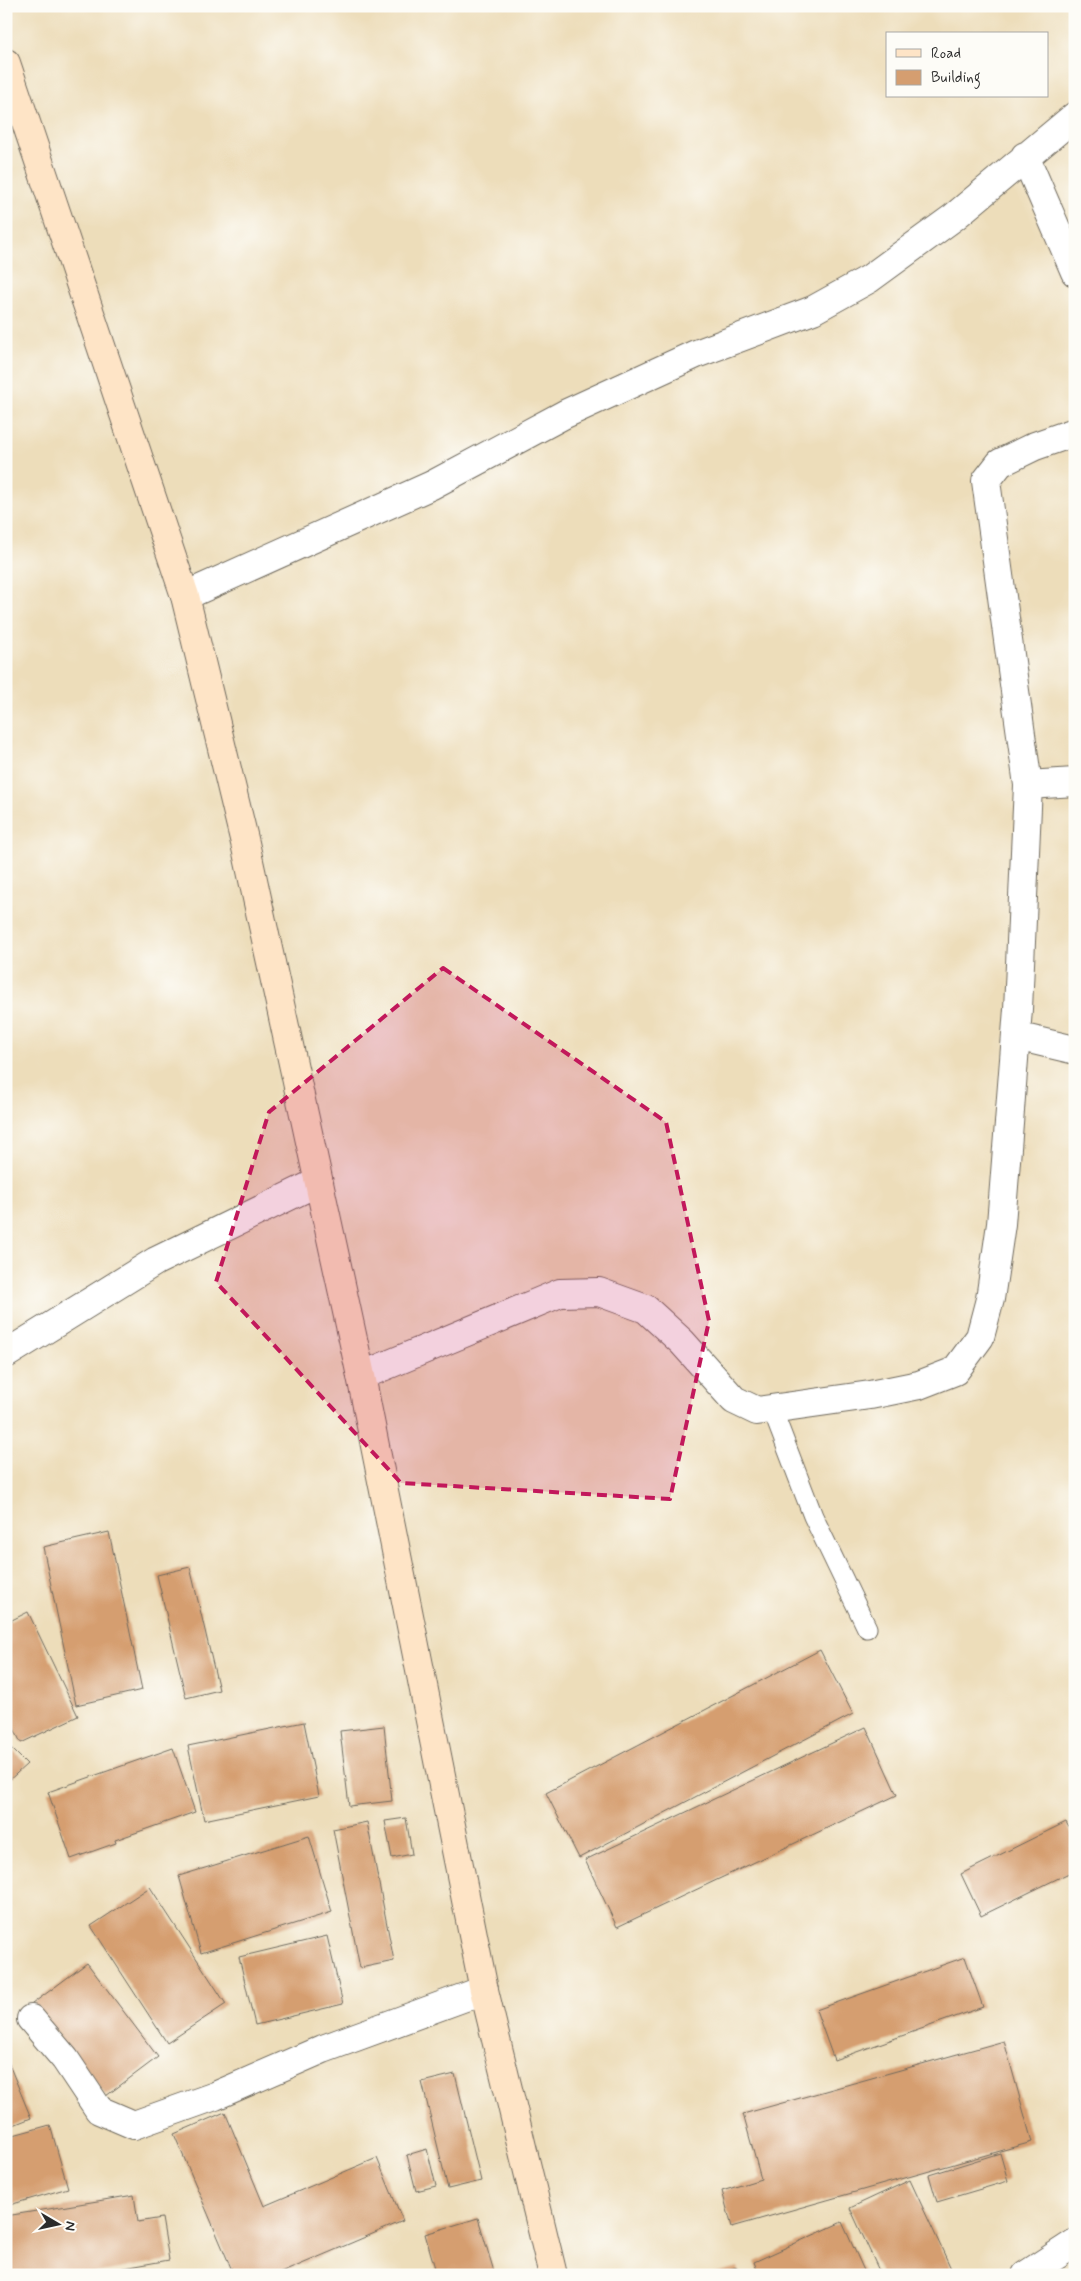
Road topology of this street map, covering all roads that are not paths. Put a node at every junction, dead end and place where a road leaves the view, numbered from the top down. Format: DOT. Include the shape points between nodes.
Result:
graph roads {
  1 [pos="6,63"];
  2 [pos="1075,116"];
  3 [pos="1025,156"];
  4 [pos="1075,272"];
  5 [pos="1075,432"];
  6 [pos="185,596"];
  7 [pos="1075,782"];
  8 [pos="1028,784"];
  9 [pos="1016,1036"];
  10 [pos="1075,1050"];
  11 [pos="318,1182"];
  12 [pos="6,1354"];
  13 [pos="361,1376"];
  14 [pos="772,1410"];
  15 [pos="867,1628"];
  16 [pos="484,1990"];
  17 [pos="31,2019"];
  18 [pos="1075,2243"];
  19 [pos="553,2275"];
  20 [pos="1026,2275"];
  1 -- 6 [label="main road"];
  2 -- 3 [label="street"];
  3 -- 4 [label="street"];
  3 -- 6 [label="street" via="954,217 869,279 813,310 679,362 565,414 432,485"];
  5 -- 8 [label="street" via="1000,463 986,481"];
  6 -- 11 [label="main road" via="244,843"];
  7 -- 8 [label="street"];
  8 -- 9 [label="street"];
  9 -- 10 [label="street"];
  9 -- 14 [label="street" via="1001,1224 990,1299 980,1338 955,1371 919,1385"];
  11 -- 12 [label="street" via="156,1261"];
  11 -- 13 [label="main road"];
  13 -- 14 [label="street" via="560,1293 599,1292 646,1309 682,1342 734,1400 757,1411"];
  13 -- 16 [label="main road"];
  14 -- 15 [label="lane" via="813,1516"];
  16 -- 17 [label="street" via="323,2049 215,2096 134,2125 98,2110 64,2059"];
  16 -- 19 [label="main road"];
  18 -- 20 [label="street"];
}
